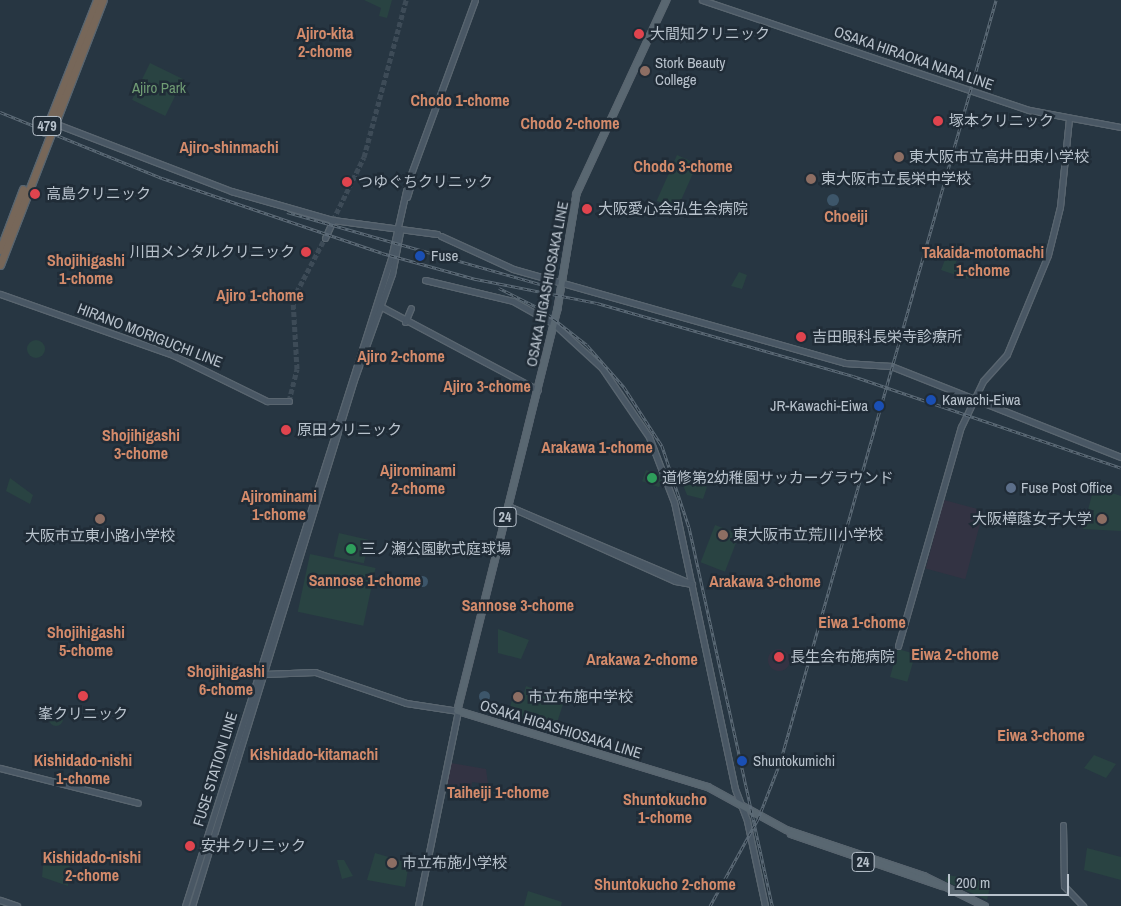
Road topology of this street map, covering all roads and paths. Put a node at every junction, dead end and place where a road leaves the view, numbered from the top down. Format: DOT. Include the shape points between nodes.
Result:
graph roads {
  1 [pos="97,0"];
  2 [pos="103,0"];
  3 [pos="475,0"];
  4 [pos="667,0"];
  5 [pos="702,0"];
  6 [pos="1069,119"];
  7 [pos="54,123"];
  8 [pos="1121,127"];
  9 [pos="333,220"];
  10 [pos="399,229"];
  11 [pos="325,238"];
  12 [pos="0,250"];
  13 [pos="0,265"];
  14 [pos="425,280"];
  15 [pos="563,283"];
  16 [pos="0,294"];
  17 [pos="378,305"];
  18 [pos="411,308"];
  19 [pos="405,322"];
  20 [pos="554,324"];
  21 [pos="538,390"];
  22 [pos="974,398"];
  23 [pos="289,402"];
  24 [pos="1121,457"];
  25 [pos="508,506"];
  26 [pos="692,584"];
  27 [pos="898,646"];
  28 [pos="258,674"];
  29 [pos="265,674"];
  30 [pos="458,710"];
  31 [pos="0,768"];
  32 [pos="737,800"];
  33 [pos="138,803"];
  34 [pos="1063,825"];
  35 [pos="0,900"];
  36 [pos="16,906"];
  37 [pos="185,906"];
  38 [pos="192,906"];
  39 [pos="418,906"];
  40 [pos="765,906"];
  41 [pos="985,906"];
  42 [pos="1083,906"];
  1 -- 12 [label="highway, 479"];
  2 -- 7 [label="highway, 479"];
  3 -- 10 [label="street, FUSE STATION LINE" via="451,58"];
  4 -- 15 [label="main road, OSAKA HIGASHIOSAKA LINE / 24" via="577,194"];
  5 -- 6 [label="street, OSAKA HIRAOKA NARA LINE" via="1029,110"];
  6 -- 8 [label="street, OSAKA HIRAOKA NARA LINE"];
  6 -- 22 [label="street" via="1060,207 1048,255 1008,354 987,376"];
  7 -- 9 [label="street" via="194,179"];
  7 -- 13 [label="highway, 479"];
  9 -- 10 [label="street"];
  9 -- 11 [label="street"];
  10 -- 15 [label="street" via="439,235 495,264"];
  10 -- 17 [label="street, FUSE STATION LINE"];
  14 -- 20 [label="street" via="513,302"];
  15 -- 20 [label="main road, OSAKA HIGASHIOSAKA LINE / 24"];
  15 -- 22 [label="street" via="845,363 891,366"];
  16 -- 23 [label="street, HIRANO MORIGUCHI LINE" via="173,355 267,401"];
  17 -- 19 [label="street"];
  17 -- 28 [label="street, FUSE STATION LINE"];
  17 -- 29 [label="street, FUSE STATION LINE"];
  18 -- 19 [label="street"];
  19 -- 21 [label="street"];
  20 -- 21 [label="main road, OSAKA HIGASHIOSAKA LINE / 24"];
  20 -- 26 [label="street" via="609,376 654,446 673,495"];
  21 -- 25 [label="main road, OSAKA HIGASHIOSAKA LINE / 24"];
  22 -- 24 [label="street"];
  22 -- 27 [label="street" via="959,433"];
  25 -- 26 [label="street"];
  25 -- 30 [label="main road, OSAKA HIGASHIOSAKA LINE / 24"];
  26 -- 32 [label="street"];
  28 -- 29 [label="street"];
  28 -- 37 [label="street, FUSE STATION LINE"];
  29 -- 30 [label="street" via="315,672 406,703"];
  29 -- 38 [label="street, FUSE STATION LINE"];
  30 -- 32 [label="main road, OSAKA HIGASHIOSAKA LINE / 24"];
  30 -- 39 [label="street"];
  31 -- 33 [label="street"];
  32 -- 40 [label="street" via="747,821"];
  32 -- 41 [label="main road, OSAKA HIGASHIOSAKA LINE / 24" via="787,830 942,886"];
  34 -- 42 [label="street" via="1064,886"];
  35 -- 36 [label="street"];
}
